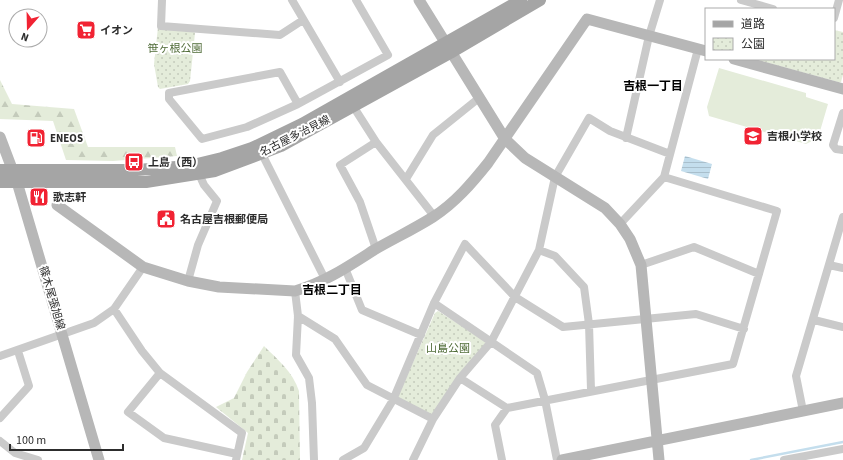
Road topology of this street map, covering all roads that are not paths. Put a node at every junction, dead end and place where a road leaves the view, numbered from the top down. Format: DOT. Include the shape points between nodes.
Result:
graph roads {
  1 [pos="162,0"];
  2 [pos="292,0"];
  3 [pos="356,0"];
  4 [pos="419,0"];
  5 [pos="521,0"];
  6 [pos="540,0"];
  7 [pos="660,0"];
  8 [pos="741,0"];
  9 [pos="839,0"];
  10 [pos="764,5"];
  11 [pos="835,14"];
  12 [pos="303,20"];
  13 [pos="650,36"];
  14 [pos="447,48"];
  15 [pos="702,50"];
  16 [pos="749,61"];
  17 [pos="340,82"];
  18 [pos="843,89"];
  19 [pos="479,98"];
  20 [pos="298,104"];
  21 [pos="353,106"];
  22 [pos="843,113"];
  23 [pos="0,137"];
  24 [pos="626,138"];
  25 [pos="505,139"];
  26 [pos="376,142"];
  27 [pos="843,150"];
  28 [pos="262,154"];
  29 [pos="670,154"];
  30 [pos="0,170"];
  31 [pos="13,170"];
  32 [pos="199,174"];
  33 [pos="554,177"];
  34 [pos="664,177"];
  35 [pos="406,178"];
  36 [pos="0,182"];
  37 [pos="18,182"];
  38 [pos="57,205"];
  39 [pos="434,216"];
  40 [pos="843,217"];
  41 [pos="620,224"];
  42 [pos="376,250"];
  43 [pos="539,250"];
  44 [pos="641,265"];
  45 [pos="829,265"];
  46 [pos="143,267"];
  47 [pos="345,268"];
  48 [pos="843,268"];
  49 [pos="759,274"];
  50 [pos="325,279"];
  51 [pos="188,281"];
  52 [pos="295,291"];
  53 [pos="515,297"];
  54 [pos="434,303"];
  55 [pos="114,309"];
  56 [pos="298,316"];
  57 [pos="646,319"];
  58 [pos="814,320"];
  59 [pos="589,324"];
  60 [pos="843,327"];
  61 [pos="744,329"];
  62 [pos="62,333"];
  63 [pos="421,336"];
  64 [pos="491,342"];
  65 [pos="18,351"];
  66 [pos="0,356"];
  67 [pos="160,373"];
  68 [pos="460,378"];
  69 [pos="651,379"];
  70 [pos="591,390"];
  71 [pos="393,400"];
  72 [pos="545,400"];
  73 [pos="843,403"];
  74 [pos="507,408"];
  75 [pos="803,411"];
  76 [pos="0,418"];
  77 [pos="433,419"];
  78 [pos="658,440"];
  79 [pos="0,441"];
  80 [pos="843,449"];
  81 [pos="13,456"];
  82 [pos="236,457"];
  83 [pos="802,458"];
  84 [pos="38,460"];
  85 [pos="100,460"];
  86 [pos="314,460"];
  87 [pos="343,460"];
  88 [pos="414,460"];
  89 [pos="502,460"];
  90 [pos="556,460"];
  91 [pos="562,460"];
  92 [pos="659,460"];
  93 [pos="784,460"];
  1 -- 12 [label="street" via="161,26 280,35"];
  2 -- 12 [label="street"];
  3 -- 17 [label="street" via="388,56"];
  4 -- 14 [label="street"];
  5 -- 14 [label="main road, 名古屋多治見線"];
  6 -- 14 [label="main road, 名古屋多治見線"];
  7 -- 13 [label="street"];
  8 -- 10 [label="street"];
  9 -- 11 [label="street"];
  12 -- 17 [label="street"];
  13 -- 15 [label="street"];
  13 -- 24 [label="street"];
  13 -- 25 [label="street" via="587,19"];
  14 -- 19 [label="street"];
  14 -- 21 [label="main road, 名古屋多治見線"];
  14 -- 31 [label="main road, 名古屋多治見線" via="268,141 222,158 189,166 137,170"];
  15 -- 29 [label="street"];
  16 -- 18 [label="street"];
  17 -- 20 [label="street"];
  19 -- 25 [label="street"];
  19 -- 35 [label="street" via="433,135"];
  20 -- 20 [label="street" via="247,127 202,139 169,99 169,93 280,72"];
  21 -- 26 [label="street"];
  21 -- 28 [label="main road, 名古屋多治見線"];
  22 -- 27 [label="street" via="834,146"];
  23 -- 31 [label="street, 篠木尾張旭線"];
  24 -- 29 [label="street"];
  24 -- 33 [label="street" via="589,118"];
  25 -- 33 [label="street" via="525,158"];
  25 -- 39 [label="street" via="471,184"];
  26 -- 35 [label="street"];
  26 -- 42 [label="street" via="340,165 360,202"];
  28 -- 32 [label="main road, 名古屋多治見線"];
  28 -- 50 [label="street"];
  29 -- 34 [label="street"];
  30 -- 31 [label="main road, 名古屋多治見線"];
  31 -- 37 [label="street, 篠木尾張旭線"];
  32 -- 37 [label="main road, 名古屋多治見線" via="146,182"];
  32 -- 51 [label="street" via="217,201 198,245"];
  33 -- 41 [label="street" via="605,208"];
  33 -- 43 [label="street"];
  34 -- 41 [label="street"];
  34 -- 49 [label="street" via="777,211"];
  35 -- 39 [label="street"];
  36 -- 37 [label="main road, 名古屋多治見線"];
  37 -- 62 [label="street, 篠木尾張旭線"];
  38 -- 46 [label="street"];
  39 -- 42 [label="street"];
  40 -- 45 [label="street"];
  41 -- 44 [label="street"];
  42 -- 47 [label="street"];
  43 -- 53 [label="street"];
  43 -- 59 [label="street" via="554,256 584,287"];
  44 -- 49 [label="street" via="694,247"];
  44 -- 57 [label="street"];
  45 -- 48 [label="street"];
  45 -- 58 [label="street"];
  46 -- 51 [label="street"];
  46 -- 55 [label="street"];
  47 -- 50 [label="street"];
  47 -- 63 [label="street" via="362,310"];
  49 -- 61 [label="street"];
  50 -- 52 [label="street"];
  51 -- 52 [label="street" via="219,287"];
  52 -- 56 [label="street"];
  53 -- 54 [label="street" via="465,244"];
  53 -- 59 [label="street" via="562,327"];
  53 -- 64 [label="street"];
  54 -- 63 [label="street"];
  54 -- 64 [label="street"];
  55 -- 62 [label="street" via="94,323"];
  55 -- 67 [label="street"];
  56 -- 71 [label="street" via="335,339 368,385"];
  56 -- 86 [label="street" via="296,355 309,378"];
  57 -- 59 [label="street"];
  57 -- 61 [label="street" via="696,314"];
  57 -- 69 [label="street"];
  58 -- 60 [label="street"];
  58 -- 75 [label="street" via="796,376"];
  59 -- 70 [label="street"];
  61 -- 69 [label="street" via="733,364"];
  62 -- 65 [label="street"];
  62 -- 85 [label="street, 篠木尾張旭線"];
  63 -- 71 [label="street"];
  64 -- 68 [label="street"];
  64 -- 72 [label="street" via="537,372"];
  65 -- 66 [label="street"];
  65 -- 76 [label="street" via="29,386"];
  67 -- 82 [label="street" via="242,433"];
  67 -- 82 [label="street" via="128,412 164,438"];
  68 -- 74 [label="street"];
  68 -- 77 [label="street"];
  69 -- 70 [label="street"];
  69 -- 78 [label="street"];
  70 -- 72 [label="street"];
  71 -- 77 [label="street"];
  71 -- 87 [label="street" via="364,448"];
  72 -- 74 [label="street"];
  72 -- 90 [label="street"];
  73 -- 75 [label="street"];
  74 -- 89 [label="street" via="495,425"];
  75 -- 78 [label="street"];
  77 -- 88 [label="street"];
  78 -- 91 [label="street"];
  78 -- 92 [label="street"];
  79 -- 81 [label="street"];
  80 -- 83 [label="street"];
  81 -- 84 [label="street"];
  83 -- 93 [label="street"];
}
